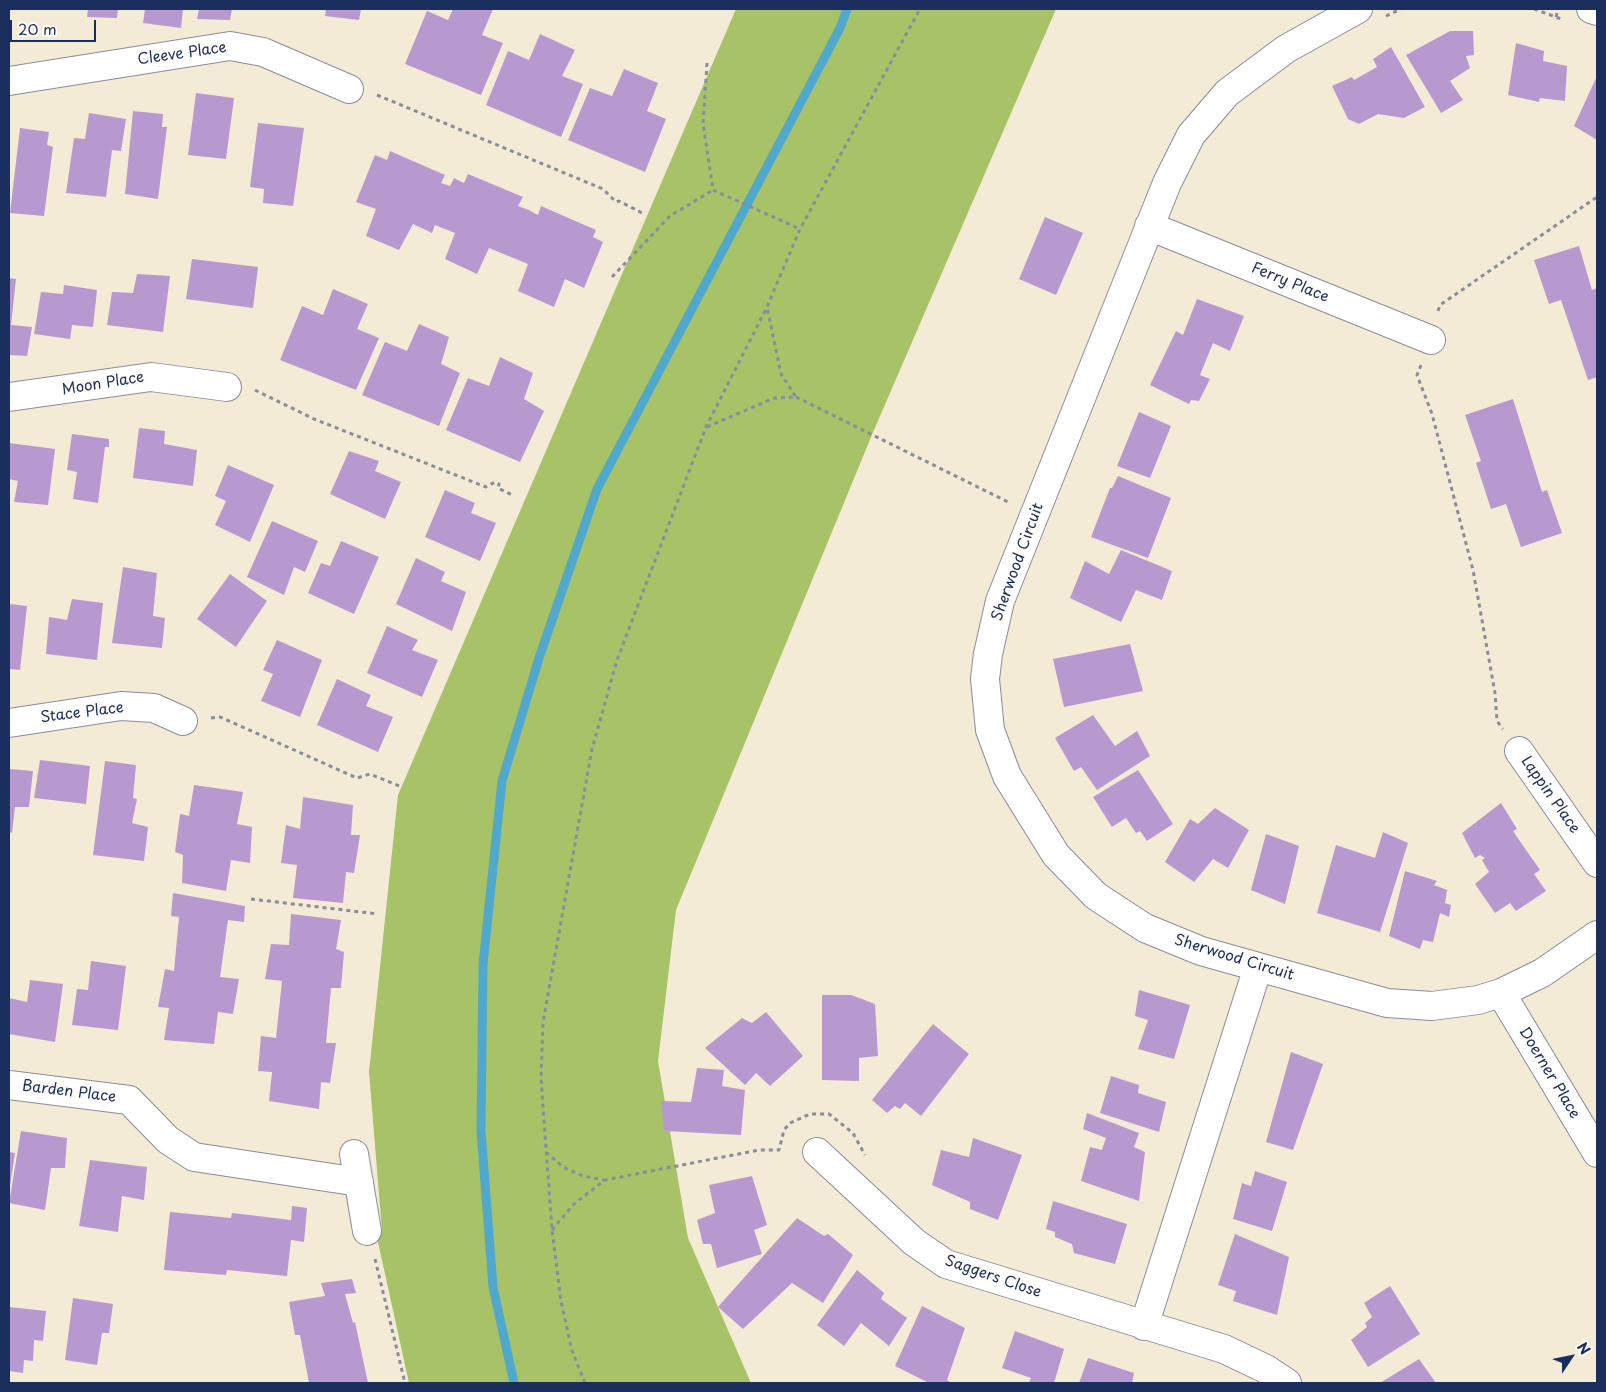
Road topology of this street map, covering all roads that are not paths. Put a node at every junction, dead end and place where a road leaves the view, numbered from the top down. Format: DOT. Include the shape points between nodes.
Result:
graph roads {
  1 [pos="1591,9"];
  2 [pos="1597,11"];
  3 [pos="1345,12"];
  4 [pos="9,81"];
  5 [pos="350,89"];
  6 [pos="1150,226"];
  7 [pos="1431,340"];
  8 [pos="227,387"];
  9 [pos="9,396"];
  10 [pos="183,721"];
  11 [pos="9,723"];
  12 [pos="1519,751"];
  13 [pos="1597,863"];
  14 [pos="1597,935"];
  15 [pos="1258,968"];
  16 [pos="1501,993"];
  17 [pos="9,1085"];
  18 [pos="817,1152"];
  19 [pos="1597,1153"];
  20 [pos="354,1154"];
  21 [pos="359,1182"];
  22 [pos="367,1232"];
  23 [pos="1144,1326"];
  24 [pos="1287,1383"];
  1 -- 2 [label="street"];
  3 -- 6 [label="street, Sherwood Circuit" via="1271,59 1227,93 1191,135"];
  4 -- 5 [label="street, Cleeve Place" via="230,46 263,52"];
  6 -- 7 [label="street, Ferry Place"];
  6 -- 15 [label="street, Sherwood Circuit" via="1000,601 985,679 990,730 1007,776 1056,854 1096,896 1145,928 1200,951"];
  8 -- 9 [label="street, Moon Place" via="151,376"];
  10 -- 11 [label="street, Stace Place" via="154,708 121,706"];
  12 -- 13 [label="street, Lappin Place"];
  14 -- 16 [label="street, Sherwood Circuit" via="1542,973"];
  15 -- 16 [label="street, Sherwood Circuit" via="1387,1003 1432,1006 1478,1000"];
  15 -- 23 [label="street"];
  16 -- 19 [label="street, Doerner Place"];
  17 -- 21 [label="street, Barden Place" via="129,1100 168,1140 194,1157"];
  18 -- 23 [label="street, Saggers Close" via="914,1242 946,1264"];
  20 -- 21 [label="street"];
  21 -- 22 [label="street"];
  23 -- 24 [label="street, Saggers Close" via="1224,1349"];
}
